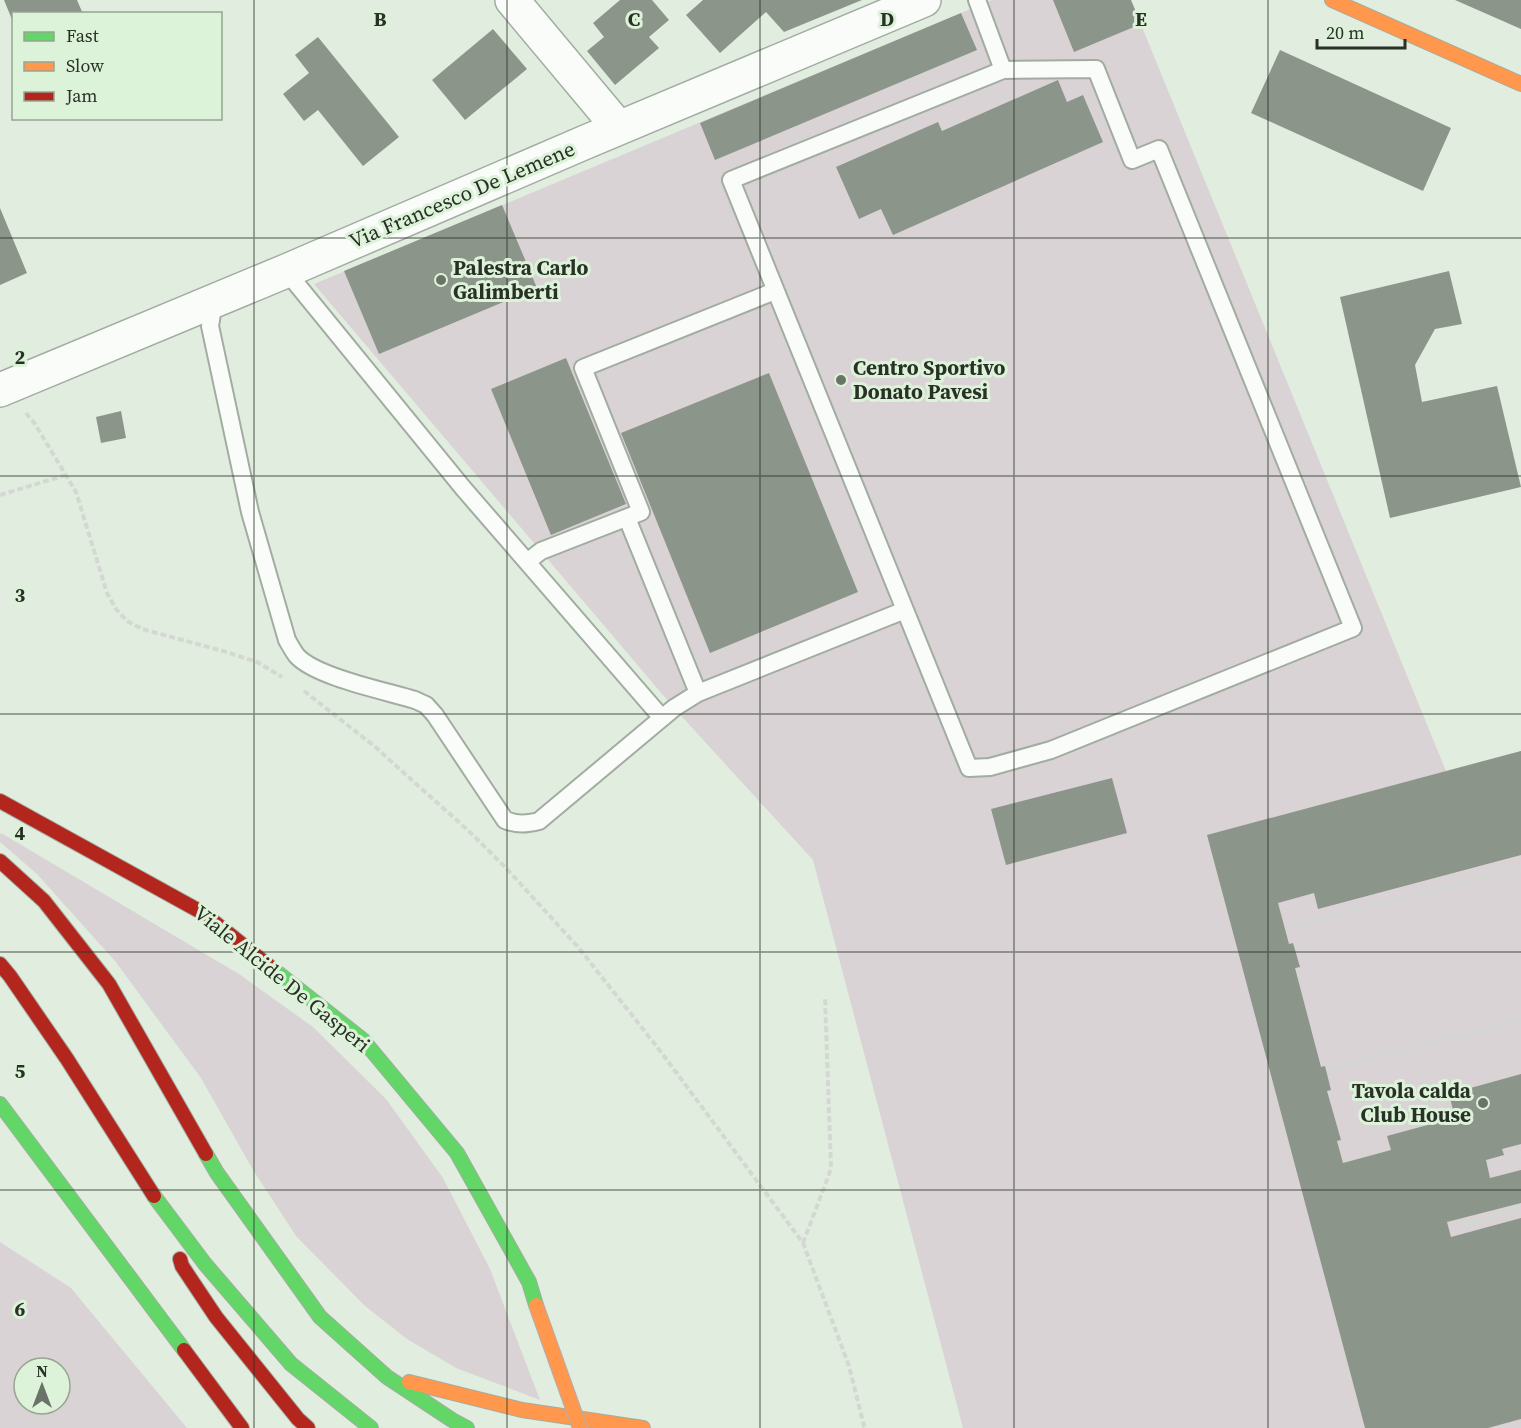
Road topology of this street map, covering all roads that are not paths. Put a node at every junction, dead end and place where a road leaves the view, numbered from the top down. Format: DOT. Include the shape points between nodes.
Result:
graph roads {
  1 [pos="512,0"];
  2 [pos="924,0"];
  3 [pos="977,0"];
  4 [pos="1332,0"];
  5 [pos="1003,70"];
  6 [pos="1521,84"];
  7 [pos="619,128"];
  8 [pos="286,271"];
  9 [pos="775,291"];
  10 [pos="214,302"];
  11 [pos="12,400"];
  12 [pos="627,518"];
  13 [pos="527,562"];
  14 [pos="905,610"];
  15 [pos="698,693"];
  16 [pos="662,718"];
  17 [pos="0,801"];
  18 [pos="0,861"];
  19 [pos="0,964"];
  20 [pos="0,1104"];
  21 [pos="154,1196"];
  22 [pos="387,1377"];
  23 [pos="242,1428"];
  24 [pos="308,1428"];
  25 [pos="371,1428"];
  26 [pos="466,1428"];
  27 [pos="580,1428"];
  28 [pos="643,1428"];
  1 -- 7 [label="street"];
  2 -- 7 [label="street, Via Francesco De Lemene"];
  3 -- 5 [label="lane"];
  4 -- 6 [label="main road"];
  5 -- 9 [label="lane" via="731,180"];
  5 -- 14 [label="lane" via="1096,69 1132,160 1159,149 1353,628 1051,750 990,767 969,768"];
  7 -- 8 [label="street, Via Francesco De Lemene"];
  8 -- 10 [label="street, Via Francesco De Lemene"];
  8 -- 13 [label="lane"];
  9 -- 12 [label="lane" via="583,368 641,512"];
  9 -- 14 [label="lane"];
  10 -- 11 [label="street, Via Francesco De Lemene"];
  10 -- 16 [label="lane" via="210,326 250,512 287,640 297,656 329,675 426,705 505,820 515,824 540,821"];
  12 -- 13 [label="lane" via="541,551"];
  12 -- 15 [label="lane"];
  13 -- 16 [label="lane"];
  14 -- 15 [label="lane"];
  15 -- 16 [label="lane"];
  17 -- 27 [label="main road, Viale Alcide De Gasperi, bridge" via="203,913 363,1040 457,1153 529,1282"];
  18 -- 22 [label="main road" via="44,901 109,984 217,1173 320,1317"];
  19 -- 21 [label="main road" via="67,1059"];
  20 -- 23 [label="main road"];
  21 -- 24 [label="main road" via="182,1266 231,1335"];
  21 -- 25 [label="main road" via="205,1264 291,1364"];
  22 -- 26 [label="main road"];
  22 -- 28 [label="main road" via="522,1410"];
}
